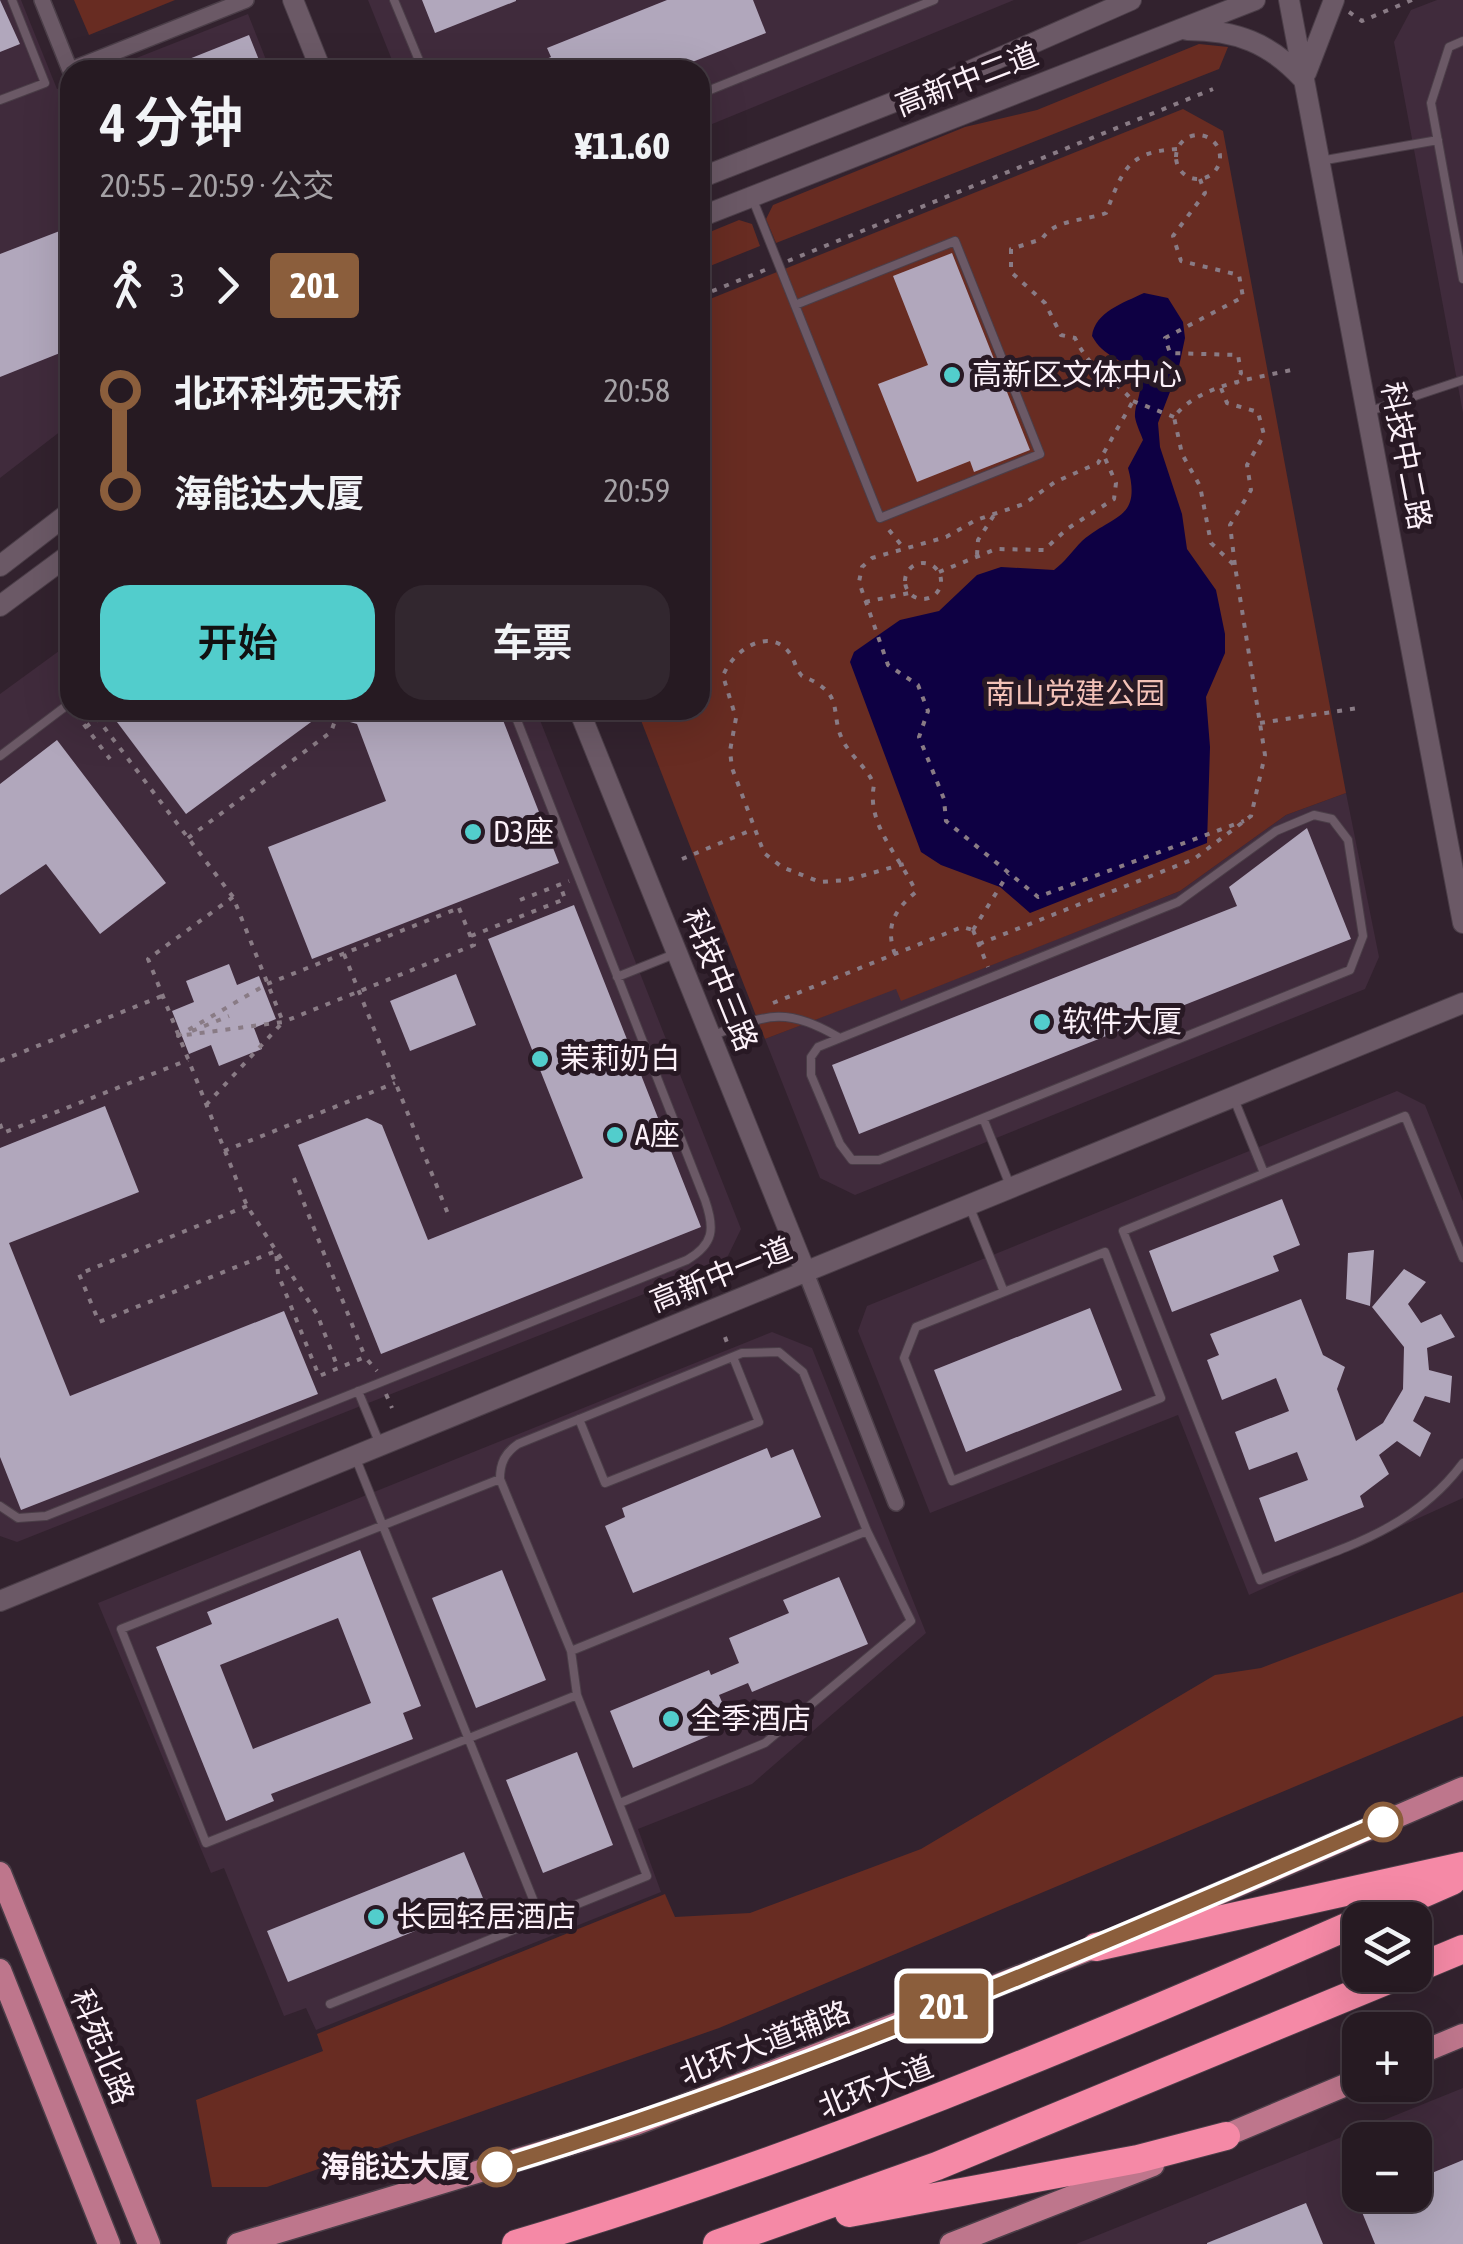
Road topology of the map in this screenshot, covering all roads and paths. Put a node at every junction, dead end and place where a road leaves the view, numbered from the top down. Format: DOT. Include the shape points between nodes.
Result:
graph roads {
  1 [pos="12,0"];
  2 [pos="42,0"];
  3 [pos="246,0"];
  4 [pos="394,0"];
  5 [pos="934,0"];
  6 [pos="1131,0"];
  7 [pos="1255,0"];
  8 [pos="1289,0"];
  9 [pos="1412,0"];
  10 [pos="296,1"];
  11 [pos="1340,5"];
  12 [pos="1179,30"];
  13 [pos="1463,41"];
  14 [pos="66,60"];
  15 [pos="95,60"];
  16 [pos="318,60"];
  17 [pos="419,60"];
  18 [pos="1304,80"];
  19 [pos="1214,89"];
  20 [pos="710,90"];
  21 [pos="0,100"];
  22 [pos="1438,140"];
  23 [pos="1178,149"];
  24 [pos="1320,161"];
  25 [pos="710,174"];
  26 [pos="1200,179"];
  27 [pos="751,196"];
  28 [pos="710,213"];
  29 [pos="779,264"];
  30 [pos="1463,279"];
  31 [pos="710,292"];
  32 [pos="795,305"];
  33 [pos="1296,370"];
  34 [pos="1463,380"];
  35 [pos="1236,384"];
  36 [pos="1222,388"];
  37 [pos="1135,402"];
  38 [pos="1367,412"];
  39 [pos="1174,417"];
  40 [pos="1104,456"];
  41 [pos="995,514"];
  42 [pos="880,518"];
  43 [pos="60,520"];
  44 [pos="903,546"];
  45 [pos="977,555"];
  46 [pos="60,561"];
  47 [pos="0,566"];
  48 [pos="1235,566"];
  49 [pos="939,572"];
  50 [pos="909,593"];
  51 [pos="865,602"];
  52 [pos="0,606"];
  53 [pos="1358,708"];
  54 [pos="60,710"];
  55 [pos="81,720"];
  56 [pos="94,720"];
  57 [pos="99,720"];
  58 [pos="335,720"];
  59 [pos="517,720"];
  60 [pos="583,720"];
  61 [pos="1260,723"];
  62 [pos="86,726"];
  63 [pos="0,756"];
  64 [pos="110,760"];
  65 [pos="1244,821"];
  66 [pos="754,830"];
  67 [pos="188,838"];
  68 [pos="682,859"];
  69 [pos="904,864"];
  70 [pos="1008,874"];
  71 [pos="578,878"];
  72 [pos="560,885"];
  73 [pos="233,897"];
  74 [pos="520,900"];
  75 [pos="1463,923"];
  76 [pos="973,930"];
  77 [pos="471,936"];
  78 [pos="979,944"];
  79 [pos="677,953"];
  80 [pos="344,954"];
  81 [pos="895,954"];
  82 [pos="992,976"];
  83 [pos="617,977"];
  84 [pos="268,984"];
  85 [pos="359,991"];
  86 [pos="162,996"];
  87 [pos="1463,1003"];
  88 [pos="760,1008"];
  89 [pos="229,1016"];
  90 [pos="282,1022"];
  91 [pos="178,1036"];
  92 [pos="711,1036"];
  93 [pos="838,1037"];
  94 [pos="0,1060"];
  95 [pos="188,1060"];
  96 [pos="396,1083"];
  97 [pos="1234,1100"];
  98 [pos="206,1105"];
  99 [pos="983,1118"];
  100 [pos="0,1124"];
  101 [pos="2,1134"];
  102 [pos="224,1150"];
  103 [pos="1264,1173"];
  104 [pos="294,1178"];
  105 [pos="1012,1190"];
  106 [pos="247,1206"];
  107 [pos="970,1207"];
  108 [pos="448,1214"];
  109 [pos="276,1251"];
  110 [pos="1463,1258"];
  111 [pos="806,1273"];
  112 [pos="1004,1292"];
  113 [pos="365,1357"];
  114 [pos="733,1357"];
  115 [pos="338,1368"];
  116 [pos="319,1376"];
  117 [pos="358,1391"];
  118 [pos="579,1420"];
  119 [pos="381,1446"];
  120 [pos="354,1456"];
  121 [pos="1463,1464"];
  122 [pos="500,1478"];
  123 [pos="896,1502"];
  124 [pos="0,1506"];
  125 [pos="382,1526"];
  126 [pos="867,1531"];
  127 [pos="0,1600"];
  128 [pos="571,1651"];
  129 [pos="577,1695"];
  130 [pos="468,1738"];
  131 [pos="1463,1788"];
  132 [pos="620,1802"];
  133 [pos="1463,1866"];
  134 [pos="0,1873"];
  135 [pos="1463,1877"];
  136 [pos="1406,1902"];
  137 [pos="541,1919"];
  138 [pos="1342,1929"];
  139 [pos="1096,1947"];
  140 [pos="1463,1949"];
  141 [pos="1432,1962"];
  142 [pos="0,1970"];
  143 [pos="1359,1992"];
  144 [pos="330,2004"];
  145 [pos="1463,2035"];
  146 [pos="1432,2049"];
  147 [pos="1342,2087"];
  148 [pos="1226,2136"];
  149 [pos="750,2233"];
  150 [pos="109,2244"];
  151 [pos="149,2244"];
  152 [pos="238,2244"];
  153 [pos="516,2244"];
  154 [pos="717,2244"];
  155 [pos="951,2244"];
  1 -- 21 [label="lane" via="45,83"];
  2 -- 14 [label="street"];
  3 -- 15 [label="street"];
  4 -- 17 [label="lane"];
  5 -- 20 [label="lane"];
  6 -- 25 [label="main road, 高新中二道"];
  7 -- 12 [label="main road, 高新中二道"];
  8 -- 18 [label="main road, 科技中二路"];
  9 -- 11 [label="path" via="1362,21"];
  10 -- 16 [label="main road"];
  11 -- 18 [label="main road" via="1315,40"];
  12 -- 18 [label="main road" via="1256,41"];
  12 -- 27 [label="main road, 高新中二道"];
  13 -- 22 [label="lane" via="1449,47 1431,104"];
  18 -- 24 [label="main road, 科技中二路"];
  19 -- 29 [label="path"];
  22 -- 24 [label="lane"];
  22 -- 30 [label="lane"];
  23 -- 26 [label="path" via="1180,170"];
  23 -- 26 [label="path" via="1194,136 1218,147 1218,168"];
  23 -- 37 [label="path" via="1142,154 1126,166 1106,213 1076,219 1011,249 1011,272 1044,303 1061,335 1075,338 1089,366"];
  24 -- 38 [label="main road, 科技中二路"];
  26 -- 35 [label="path" via="1204,194 1173,236 1180,261 1239,275 1243,297 1165,338 1170,353 1238,356"];
  27 -- 28 [label="main road, 高新中二道"];
  27 -- 29 [label="lane"];
  29 -- 31 [label="path"];
  29 -- 32 [label="lane"];
  32 -- 42 [label="lane"];
  32 -- 42 [label="lane" via="956,241 1040,454"];
  33 -- 35 [label="path"];
  34 -- 38 [label="lane"];
  35 -- 36 [label="path"];
  36 -- 39 [label="path" via="1193,398"];
  36 -- 48 [label="path" via="1227,403 1258,412 1264,435 1247,466 1250,490 1230,525"];
  37 -- 39 [label="path"];
  37 -- 40 [label="path"];
  38 -- 75 [label="main road, 科技中二路"];
  39 -- 48 [label="path" via="1182,454 1200,486 1210,543"];
  40 -- 41 [label="path"];
  40 -- 45 [label="path" via="1117,491 1110,504 1044,550"];
  41 -- 44 [label="path" via="946,537"];
  41 -- 45 [label="path" via="978,540"];
  42 -- 44 [label="path"];
  43 -- 47 [label="main road"];
  44 -- 51 [label="path" via="862,567"];
  45 -- 49 [label="path"];
  46 -- 52 [label="main road"];
  48 -- 61 [label="path"];
  49 -- 50 [label="path" via="933,596"];
  49 -- 50 [label="path" via="915,565 905,578"];
  50 -- 51 [label="path"];
  51 -- 70 [label="path" via="888,665 918,685 928,710 919,737 946,820"];
  53 -- 61 [label="path"];
  54 -- 63 [label="lane"];
  55 -- 62 [label="path"];
  56 -- 62 [label="path"];
  57 -- 67 [label="path"];
  58 -- 67 [label="path" via="331,732"];
  59 -- 71 [label="lane"];
  60 -- 79 [label="main road, 科技中三路"];
  61 -- 65 [label="path" via="1265,755 1251,816"];
  62 -- 64 [label="path"];
  65 -- 70 [label="path" via="1044,898"];
  65 -- 78 [label="path" via="1194,859"];
  66 -- 68 [label="path"];
  66 -- 69 [label="path" via="771,860 820,882"];
  66 -- 69 [label="path" via="731,762 736,718 723,676 737,652 769,642 790,652 802,676 826,687 844,743 874,785 870,803 881,831"];
  67 -- 73 [label="path"];
  69 -- 81 [label="path" via="916,892 892,919"];
  70 -- 76 [label="path"];
  71 -- 72 [label="path"];
  71 -- 83 [label="lane"];
  72 -- 74 [label="path"];
  72 -- 77 [label="path" via="566,898"];
  73 -- 84 [label="path"];
  73 -- 86 [label="path" via="148,959"];
  76 -- 78 [label="path"];
  76 -- 81 [label="path" via="962,927"];
  77 -- 80 [label="path" via="459,908"];
  77 -- 85 [label="path" via="474,946"];
  78 -- 82 [label="path"];
  79 -- 83 [label="lane"];
  79 -- 92 [label="main road, 科技中三路"];
  80 -- 84 [label="path"];
  80 -- 85 [label="path"];
  81 -- 88 [label="path"];
  82 -- 93 [label="lane"];
  82 -- 99 [label="lane" via="1178,902 1296,820 1323,816 1344,831 1363,936 1350,970"];
  83 -- 117 [label="lane" via="711,1217 710,1242 687,1260"];
  84 -- 90 [label="path"];
  84 -- 91 [label="path"];
  85 -- 90 [label="path"];
  85 -- 96 [label="path"];
  86 -- 91 [label="path"];
  86 -- 94 [label="path"];
  87 -- 97 [label="main road, 高新中一道"];
  89 -- 91 [label="path"];
  90 -- 91 [label="path"];
  90 -- 98 [label="path"];
  91 -- 95 [label="path"];
  92 -- 93 [label="lane" via="776,1014"];
  92 -- 111 [label="main road, 科技中三路"];
  93 -- 99 [label="lane" via="818,1047 810,1066 852,1160 880,1160"];
  95 -- 98 [label="path"];
  95 -- 101 [label="path"];
  96 -- 102 [label="path"];
  96 -- 108 [label="path"];
  97 -- 103 [label="lane"];
  97 -- 105 [label="main road, 高新中一道"];
  98 -- 102 [label="path"];
  99 -- 105 [label="lane"];
  100 -- 101 [label="path"];
  102 -- 106 [label="path"];
  103 -- 110 [label="lane" via="1405,1116"];
  103 -- 121 [label="lane" via="1124,1230 1260,1580 1400,1525"];
  104 -- 113 [label="path"];
  105 -- 107 [label="main road, 高新中一道"];
  106 -- 109 [label="path"];
  106 -- 109 [label="path" via="79,1274 99,1322"];
  107 -- 111 [label="main road, 高新中一道"];
  107 -- 112 [label="lane"];
  109 -- 115 [label="path" via="317,1314"];
  109 -- 116 [label="path" via="278,1274"];
  111 -- 119 [label="main road, 高新中一道"];
  111 -- 123 [label="street"];
  112 -- 112 [label="lane" via="1105,1252 1161,1398 952,1481 904,1358 916,1328"];
  114 -- 118 [label="lane"];
  114 -- 118 [label="lane" via="759,1422 605,1483"];
  114 -- 126 [label="lane" via="768,1350 797,1363"];
  117 -- 119 [label="lane"];
  117 -- 124 [label="lane" via="46,1516 18,1518"];
  118 -- 122 [label="lane" via="510,1450"];
  119 -- 120 [label="main road, 高新中一道"];
  120 -- 125 [label="lane"];
  120 -- 127 [label="main road, 高新中一道"];
  122 -- 125 [label="lane"];
  122 -- 128 [label="lane"];
  125 -- 130 [label="lane"];
  125 -- 130 [label="lane" via="120,1630 206,1843"];
  126 -- 128 [label="lane"];
  126 -- 132 [label="lane" via="910,1622 765,1743"];
  128 -- 129 [label="lane"];
  129 -- 130 [label="lane"];
  129 -- 132 [label="lane"];
  130 -- 137 [label="lane"];
  131 -- 139 [label="main road, 北环大道辅路"];
  132 -- 137 [label="lane" via="647,1876"];
  133 -- 139 [label="highway"];
  134 -- 151 [label="main road, 科苑北路"];
  135 -- 136 [label="highway, 北环大道"];
  137 -- 144 [label="lane"];
  138 -- 153 [label="highway, 北环大道" via="977,2084 764,2164"];
  139 -- 152 [label="main road, 北环大道辅路" via="636,2124"];
  140 -- 141 [label="highway"];
  142 -- 150 [label="main road"];
  143 -- 149 [label="highway" via="937,2166"];
  145 -- 146 [label="main road"];
  147 -- 148 [label="main road"];
  148 -- 149 [label="highway"];
  148 -- 155 [label="main road"];
  149 -- 154 [label="highway"];
}
